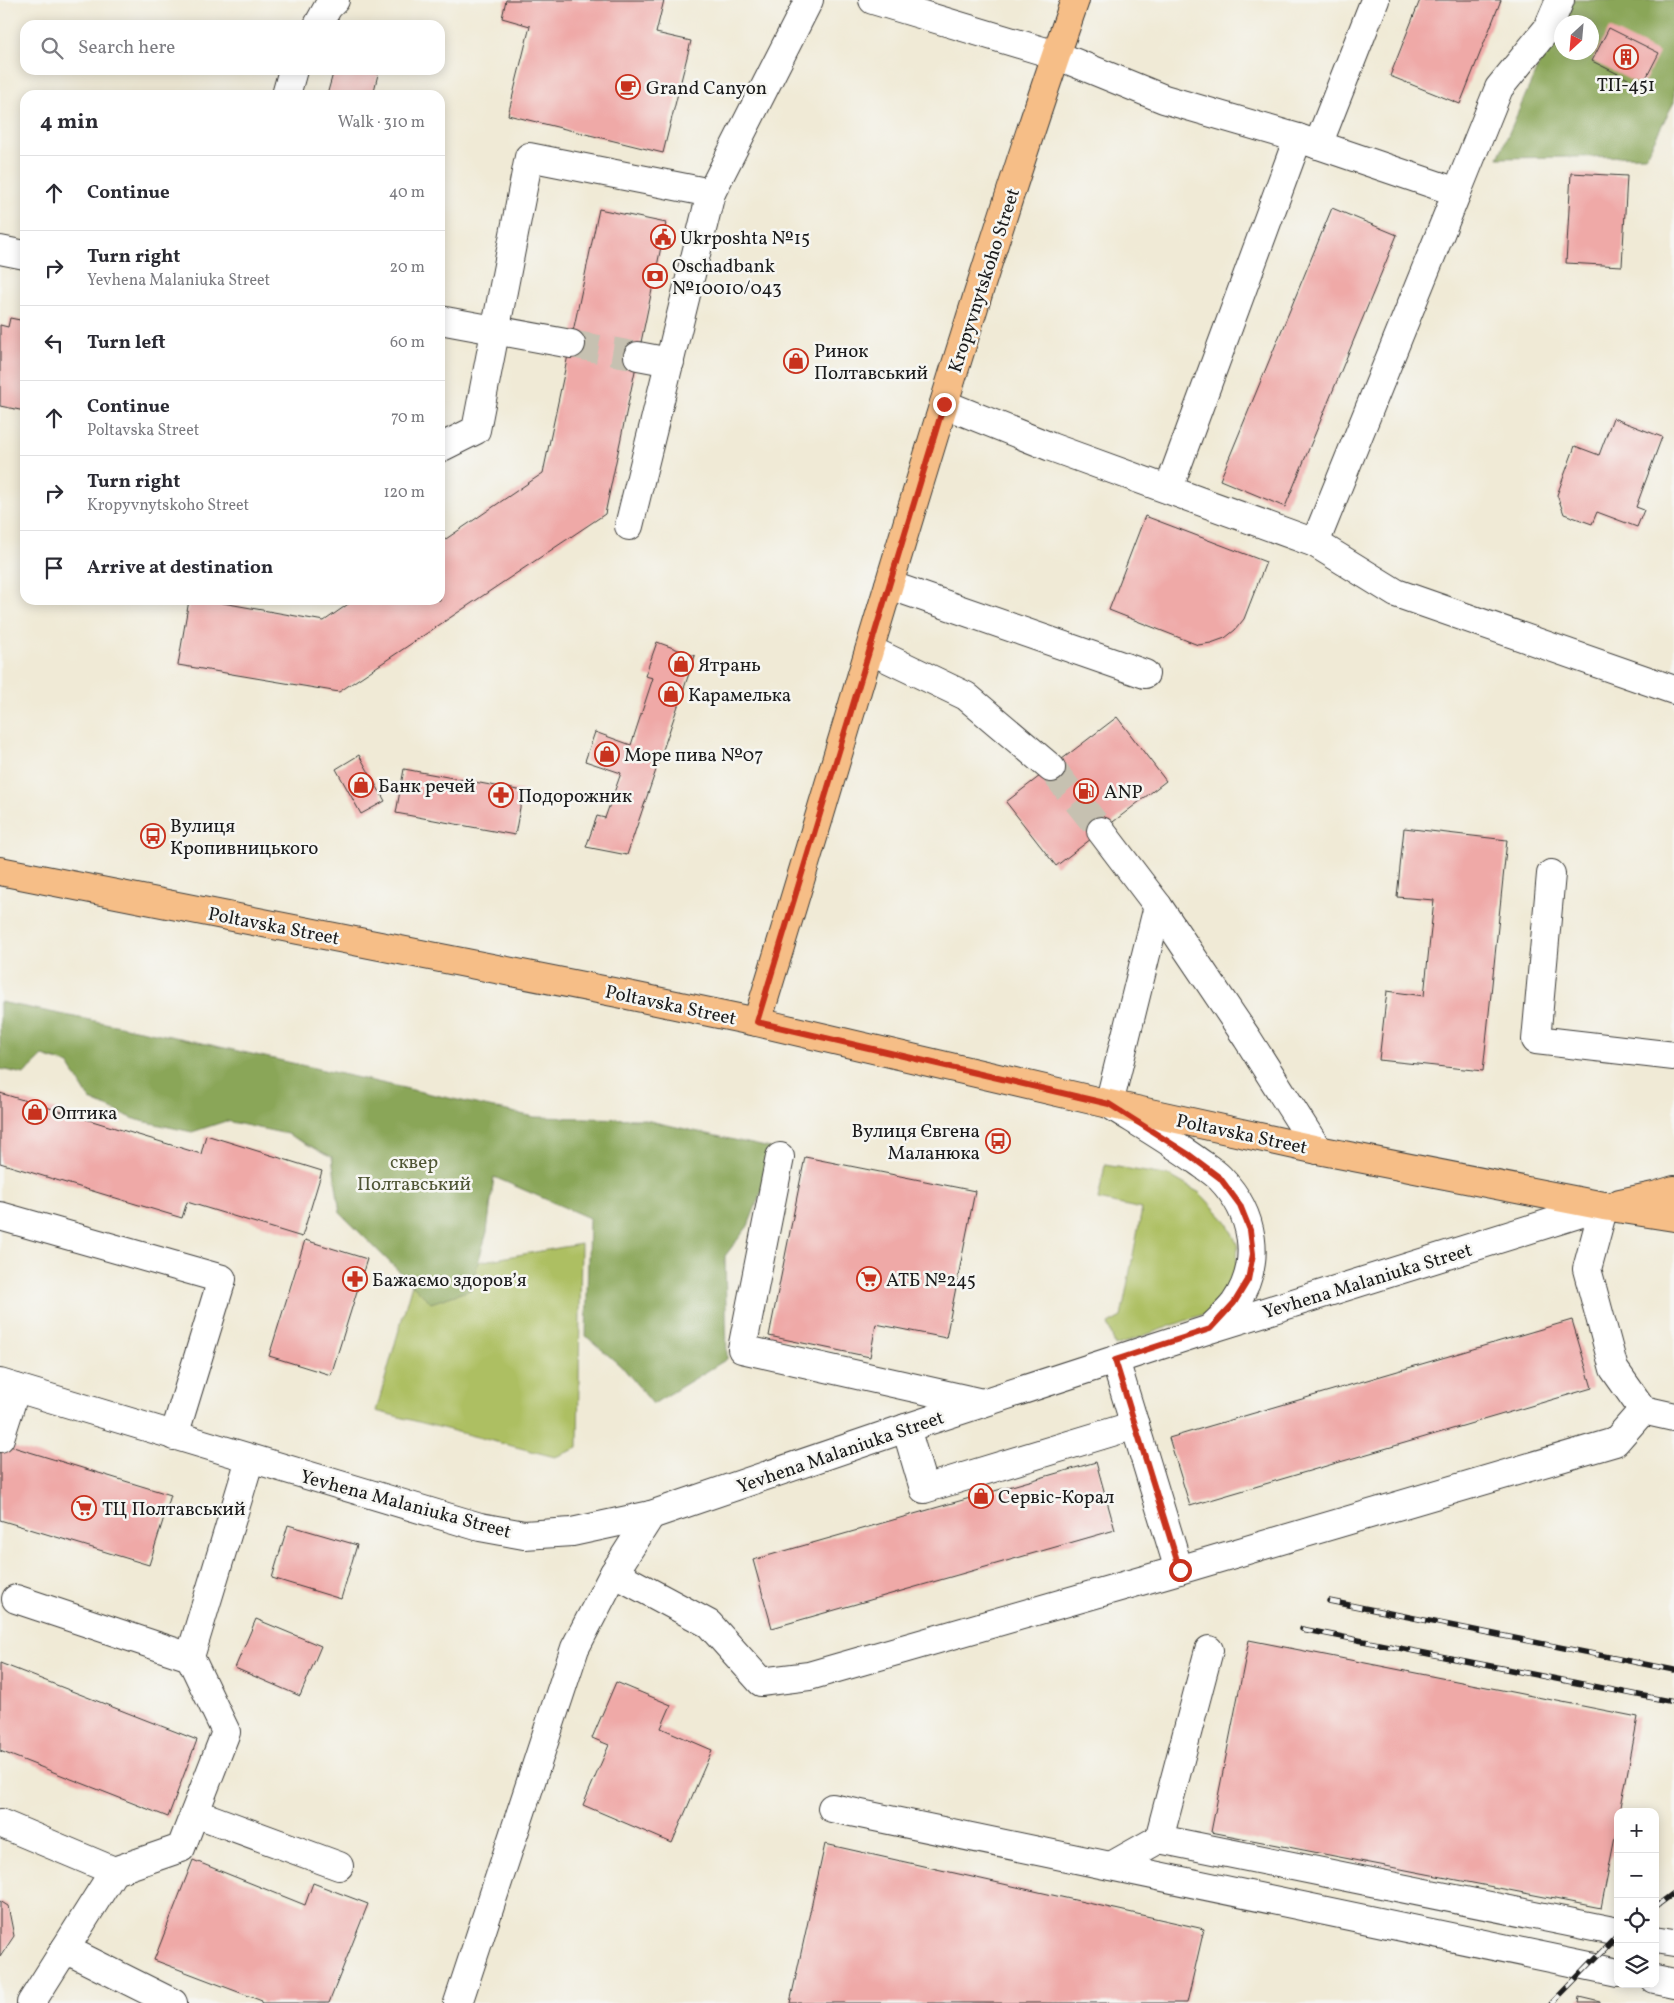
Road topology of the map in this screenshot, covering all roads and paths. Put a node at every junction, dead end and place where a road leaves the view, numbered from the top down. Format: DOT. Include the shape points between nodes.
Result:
graph roads {
  1 [pos="335,0"];
  2 [pos="809,0"];
  3 [pos="873,0"];
  4 [pos="1075,0"];
  5 [pos="1375,0"];
  6 [pos="1560,0"];
  7 [pos="321,20"];
  8 [pos="1056,55"];
  9 [pos="292,75"];
  10 [pos="287,90"];
  11 [pos="1308,141"];
  12 [pos="1457,192"];
  13 [pos="711,193"];
  14 [pos="0,250"];
  15 [pos="20,254"];
  16 [pos="445,321"];
  17 [pos="495,330"];
  18 [pos="571,344"];
  19 [pos="638,356"];
  20 [pos="670,362"];
  21 [pos="944,404"];
  22 [pos="445,446"];
  23 [pos="1169,488"];
  24 [pos="630,526"];
  25 [pos="1315,543"];
  26 [pos="889,585"];
  27 [pos="870,650"];
  28 [pos="1145,674"];
  29 [pos="1674,690"];
  30 [pos="1051,768"];
  31 [pos="1101,831"];
  32 [pos="0,872"];
  33 [pos="1551,874"];
  34 [pos="1158,906"];
  35 [pos="757,1022"];
  36 [pos="1674,1056"];
  37 [pos="1109,1104"];
  38 [pos="1318,1150"];
  39 [pos="780,1157"];
  40 [pos="1674,1190"];
  41 [pos="1604,1206"];
  42 [pos="0,1216"];
  43 [pos="1674,1217"];
  44 [pos="1210,1329"];
  45 [pos="1115,1360"];
  46 [pos="8,1386"];
  47 [pos="982,1403"];
  48 [pos="1643,1410"];
  49 [pos="1674,1417"];
  50 [pos="1136,1425"];
  51 [pos="906,1428"];
  52 [pos="174,1436"];
  53 [pos="0,1438"];
  54 [pos="250,1459"];
  55 [pos="651,1514"];
  56 [pos="1180,1570"];
  57 [pos="614,1573"];
  58 [pos="16,1599"];
  59 [pos="1209,1650"];
  60 [pos="190,1658"];
  61 [pos="832,1808"];
  62 [pos="195,1813"];
  63 [pos="0,1823"];
  64 [pos="1159,1839"];
  65 [pos="339,1866"];
  66 [pos="1111,1866"];
  67 [pos="114,1871"];
  68 [pos="1614,1931"];
  69 [pos="1659,1941"];
  70 [pos="1674,1944"];
  71 [pos="65,1949"];
  72 [pos="1614,1971"];
  73 [pos="1659,1981"];
  74 [pos="1674,1983"];
  75 [pos="31,2003"];
  76 [pos="173,2003"];
  77 [pos="458,2003"];
  1 -- 7 [label="street"];
  2 -- 13 [label="street"];
  3 -- 8 [label="street"];
  4 -- 8 [label="main road, Kropyvnytskoho Street"];
  5 -- 11 [label="street"];
  6 -- 12 [label="street" via="1548,28 1499,88"];
  8 -- 11 [label="street" via="1164,99"];
  8 -- 21 [label="main road, Kropyvnytskoho Street"];
  9 -- 10 [label="street"];
  11 -- 12 [label="street"];
  11 -- 23 [label="street"];
  12 -- 25 [label="street"];
  13 -- 17 [label="street" via="529,156"];
  13 -- 20 [label="street"];
  14 -- 15 [label="street"];
  16 -- 17 [label="street"];
  17 -- 18 [label="street"];
  17 -- 22 [label="street" via="476,430"];
  19 -- 20 [label="street"];
  20 -- 24 [label="street"];
  21 -- 23 [label="street"];
  21 -- 26 [label="main road, Kropyvnytskoho Street"];
  23 -- 25 [label="street"];
  25 -- 29 [label="street" via="1396,593"];
  26 -- 27 [label="main road, Kropyvnytskoho Street"];
  26 -- 28 [label="street"];
  27 -- 30 [label="street" via="966,696"];
  27 -- 35 [label="main road, Kropyvnytskoho Street"];
  31 -- 34 [label="street"];
  32 -- 35 [label="main road, Poltavska Street"];
  33 -- 36 [label="street" via="1536,1040"];
  34 -- 37 [label="street"];
  34 -- 38 [label="street"];
  35 -- 37 [label="main road, Poltavska Street"];
  37 -- 38 [label="main road, Poltavska Street"];
  37 -- 44 [label="street" via="1220,1178 1240,1205 1250,1230 1253,1254 1248,1280 1234,1303"];
  38 -- 41 [label="main road, Poltavska Street"];
  39 -- 47 [label="street" via="742,1349"];
  40 -- 41 [label="main road"];
  41 -- 43 [label="main road, Yevhena Malaniuka Street"];
  41 -- 44 [label="street, Yevhena Malaniuka Street"];
  41 -- 48 [label="street" via="1587,1269 1614,1369"];
  42 -- 52 [label="street" via="222,1279"];
  44 -- 45 [label="street, Yevhena Malaniuka Street"];
  45 -- 47 [label="street, Yevhena Malaniuka Street"];
  45 -- 50 [label="street"];
  46 -- 52 [label="street, Yevhena Malaniuka Street"];
  46 -- 53 [label="street"];
  47 -- 51 [label="street, Yevhena Malaniuka Street"];
  48 -- 49 [label="street"];
  48 -- 56 [label="street" via="1615,1442"];
  50 -- 51 [label="street" via="924,1489"];
  50 -- 56 [label="street"];
  51 -- 55 [label="street, Yevhena Malaniuka Street"];
  52 -- 54 [label="street, Yevhena Malaniuka Street"];
  54 -- 55 [label="street, Yevhena Malaniuka Street" via="480,1527 524,1535 572,1532"];
  54 -- 60 [label="street"];
  55 -- 57 [label="street"];
  56 -- 57 [label="street" via="809,1676 761,1682 709,1624"];
  57 -- 77 [label="street" via="575,1648"];
  58 -- 60 [label="street"];
  59 -- 64 [label="street"];
  60 -- 62 [label="street" via="226,1732"];
  61 -- 66 [label="street"];
  62 -- 65 [label="street"];
  62 -- 67 [label="street" via="181,1848"];
  63 -- 67 [label="street"];
  64 -- 66 [label="street"];
  64 -- 68 [label="street"];
  66 -- 72 [label="street"];
  67 -- 71 [label="street"];
  69 -- 70 [label="street"];
  71 -- 75 [label="street"];
  71 -- 76 [label="street"];
  73 -- 74 [label="street"];
}
